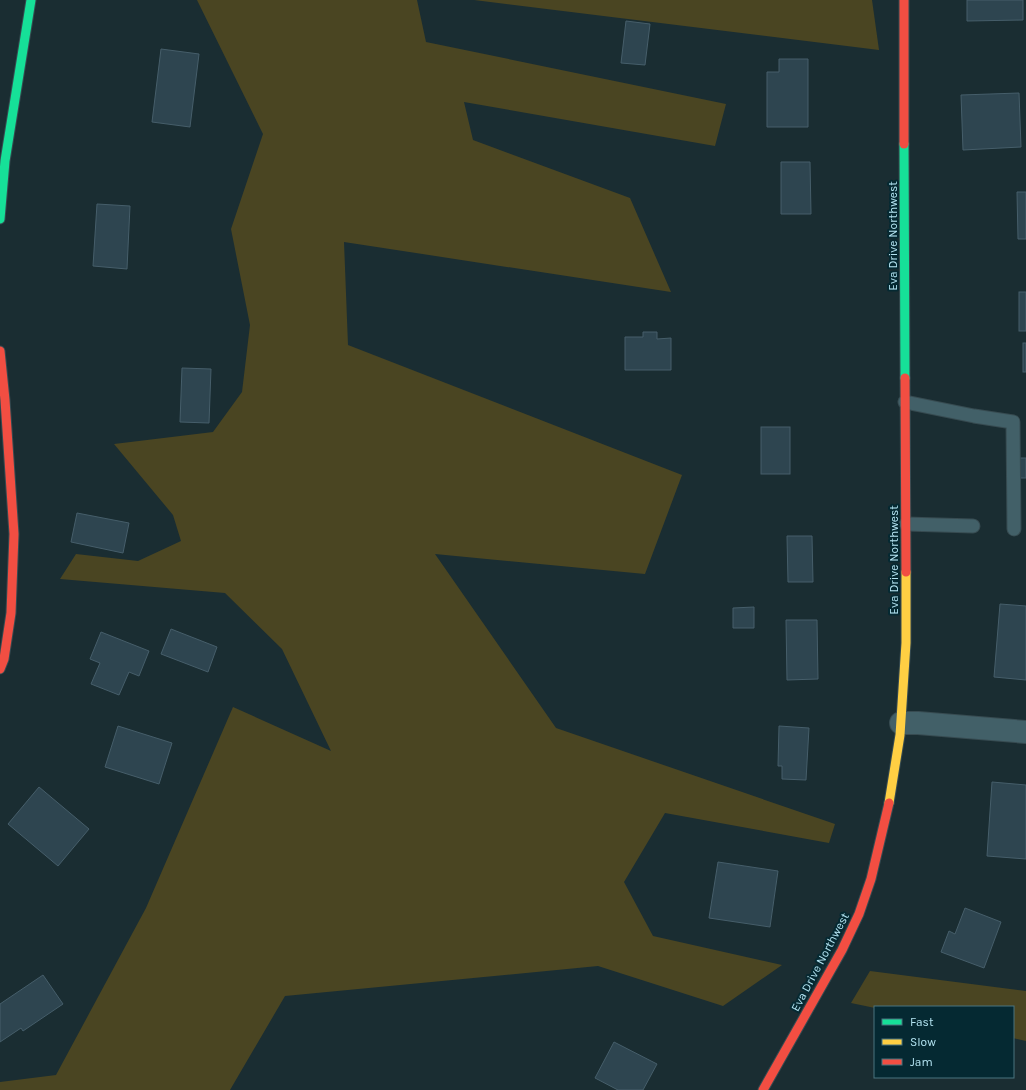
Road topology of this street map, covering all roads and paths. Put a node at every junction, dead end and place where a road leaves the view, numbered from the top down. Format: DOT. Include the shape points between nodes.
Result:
graph roads {
  1 [pos="31,0"];
  2 [pos="904,0"];
  3 [pos="0,219"];
  4 [pos="0,351"];
  5 [pos="905,402"];
  6 [pos="906,524"];
  7 [pos="973,526"];
  8 [pos="1014,529"];
  9 [pos="0,668"];
  10 [pos="900,723"];
  11 [pos="1026,732"];
  12 [pos="763,1090"];
  1 -- 3 [label="street" via="5,160"];
  2 -- 5 [label="street, Eva Drive Northwest"];
  4 -- 9 [label="street" via="14,534 11,613 4,659"];
  5 -- 6 [label="street, Eva Drive Northwest"];
  5 -- 8 [label="lane" via="1013,422"];
  6 -- 7 [label="lane"];
  6 -- 10 [label="street, Eva Drive Northwest" via="906,643"];
  10 -- 11 [label="street"];
  10 -- 12 [label="street, Eva Drive Northwest" via="888,811 871,879 859,914 842,950"];
}
